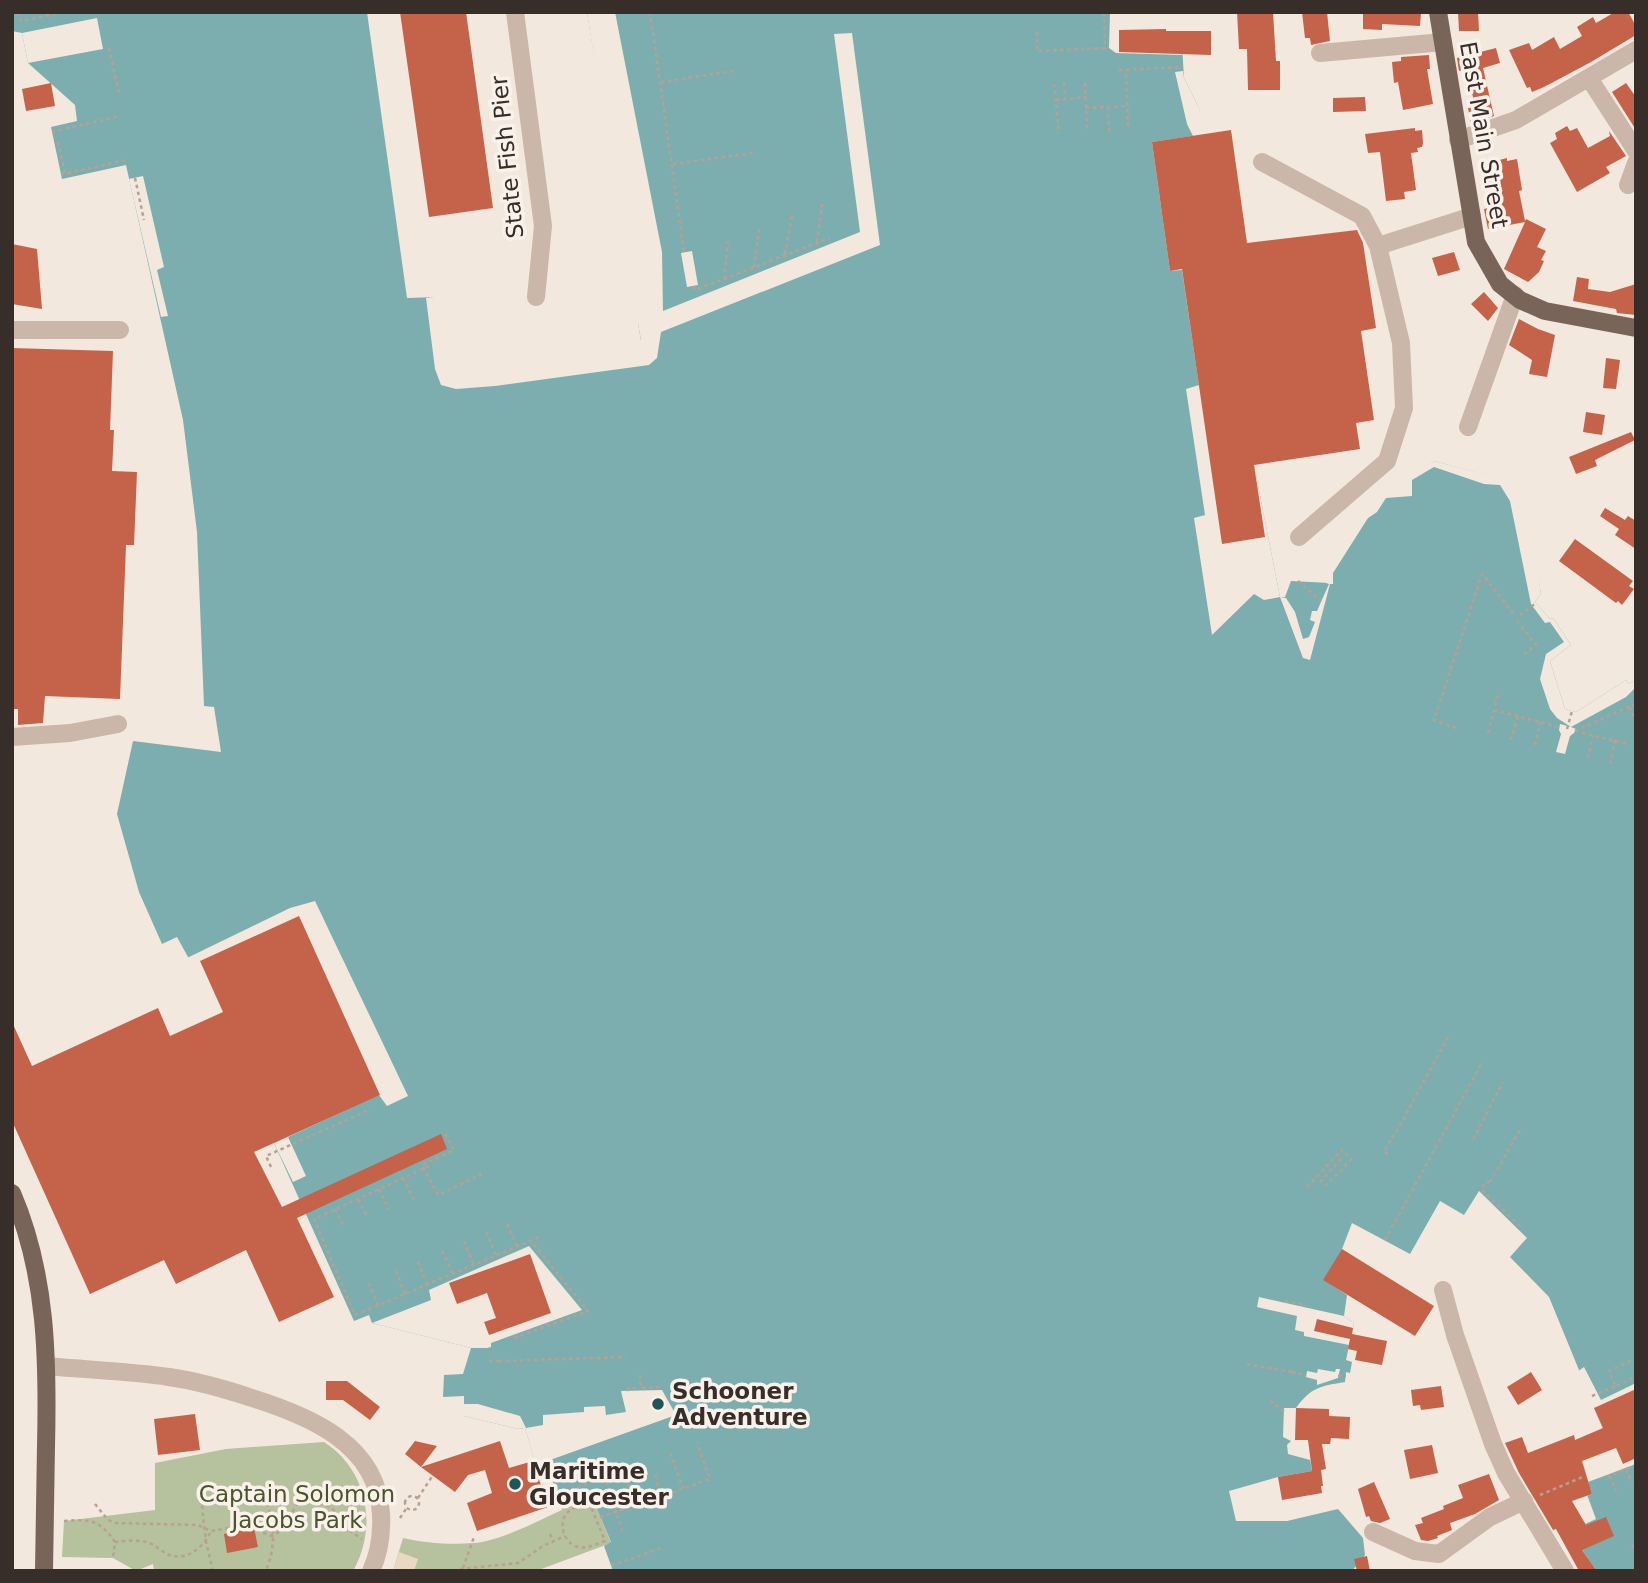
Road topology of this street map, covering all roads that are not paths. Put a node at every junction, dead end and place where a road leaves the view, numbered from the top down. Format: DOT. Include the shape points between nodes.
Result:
graph roads {
  1 [pos="515,12"];
  2 [pos="1438,12"];
  3 [pos="1443,42"];
  4 [pos="1636,51"];
  5 [pos="1320,53"];
  6 [pos="1589,78"];
  7 [pos="1458,140"];
  8 [pos="1636,151"];
  9 [pos="1262,162"];
  10 [pos="1636,163"];
  11 [pos="1628,185"];
  12 [pos="1472,216"];
  13 [pos="1378,246"];
  14 [pos="1515,295"];
  15 [pos="536,297"];
  16 [pos="1636,328"];
  17 [pos="12,330"];
  18 [pos="120,330"];
  19 [pos="1468,426"];
  20 [pos="1299,537"];
  21 [pos="118,724"];
  22 [pos="12,737"];
  23 [pos="12,1193"];
  24 [pos="1443,1290"];
  25 [pos="47,1366"];
  26 [pos="1524,1501"];
  27 [pos="1373,1532"];
  28 [pos="44,1571"];
  29 [pos="371,1571"];
  30 [pos="1564,1571"];
  1 -- 15 [label="street, State Fish Pier" via="543,226"];
  2 -- 3 [label="main road, East Main Street"];
  3 -- 5 [label="street"];
  3 -- 7 [label="main road, East Main Street"];
  4 -- 6 [label="street"];
  6 -- 7 [label="street" via="1516,120"];
  6 -- 8 [label="street"];
  7 -- 12 [label="main road, East Main Street"];
  9 -- 13 [label="street" via="1362,216"];
  10 -- 11 [label="street"];
  12 -- 13 [label="street"];
  12 -- 14 [label="main road, East Main Street" via="1476,242 1500,284"];
  13 -- 20 [label="street" via="1401,344 1404,408 1387,461"];
  14 -- 16 [label="main road, East Main Street" via="1545,311"];
  14 -- 19 [label="street"];
  17 -- 18 [label="street"];
  21 -- 22 [label="street"];
  23 -- 25 [label="main road" via="34,1260"];
  24 -- 26 [label="street" via="1490,1437"];
  25 -- 28 [label="main road"];
  25 -- 29 [label="street" via="206,1384 270,1403 326,1428 356,1452 380,1499 381,1539"];
  26 -- 27 [label="street" via="1490,1517 1438,1554 1415,1551"];
  26 -- 30 [label="street"];
}
